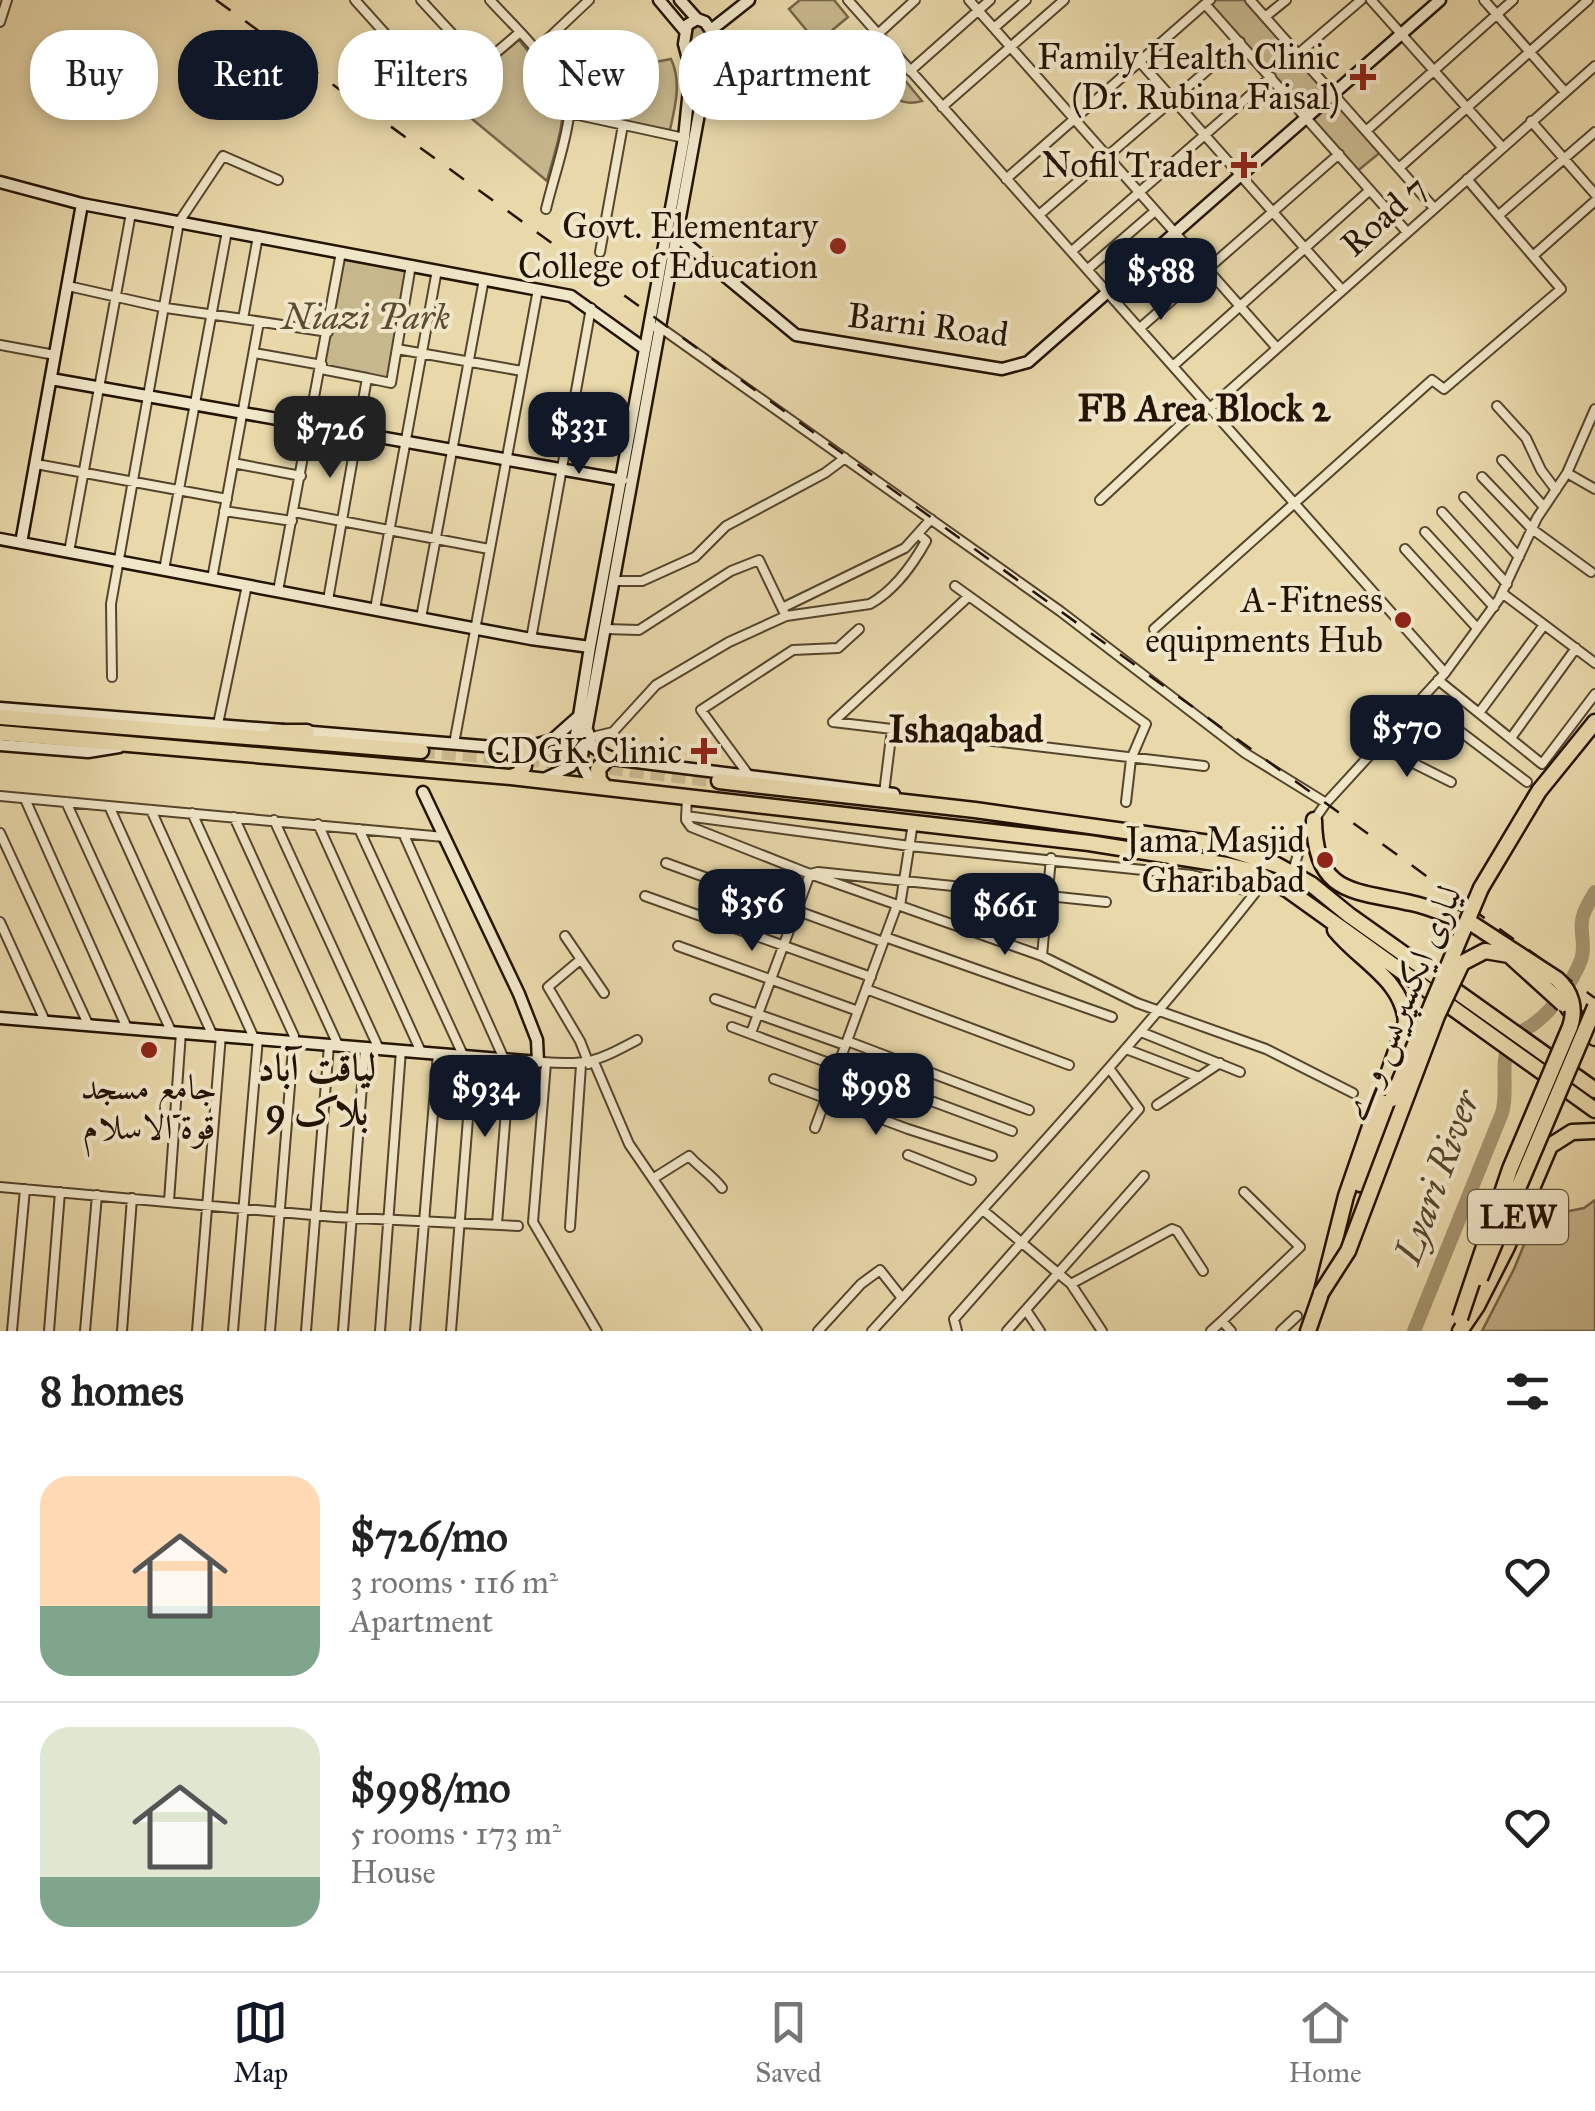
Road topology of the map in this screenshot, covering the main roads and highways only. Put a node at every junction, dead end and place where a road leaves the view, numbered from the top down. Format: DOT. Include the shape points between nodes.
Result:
graph roads {
  1 [pos="63,712"];
  2 [pos="0,717"];
  3 [pos="1595,722"];
  4 [pos="170,732"];
  5 [pos="307,732"];
  6 [pos="0,734"];
  7 [pos="204,734"];
  8 [pos="520,750"];
  9 [pos="420,752"];
  10 [pos="608,758"];
  11 [pos="511,778"];
  12 [pos="718,781"];
  13 [pos="602,787"];
  14 [pos="1314,820"];
  15 [pos="1272,872"];
  16 [pos="1311,884"];
  17 [pos="1347,890"];
  18 [pos="1322,914"];
  19 [pos="1457,1001"];
  20 [pos="1595,1008"];
  21 [pos="1595,1038"];
  22 [pos="1595,1090"];
  23 [pos="1595,1110"];
  24 [pos="1595,1131"];
  25 [pos="1322,1293"];
  26 [pos="1458,1327"];
  27 [pos="1308,1331"];
  1 -- 4 [label="highway"];
  2 -- 4 [label="highway"];
  3 -- 25 [label="highway, لیاری ایکسپریس وے, bridge" via="1539,790 1482,888 1392,1099"];
  4 -- 7 [label="highway"];
  5 -- 7 [label="highway"];
  6 -- 11 [label="highway"];
  7 -- 9 [label="highway"];
  8 -- 11 [label="highway" via="524,766"];
  10 -- 13 [label="highway" via="598,769"];
  11 -- 13 [label="highway"];
  12 -- 15 [label="highway" via="1210,843 1254,856"];
  13 -- 15 [label="highway"];
  14 -- 17 [label="highway" via="1321,864"];
  15 -- 16 [label="highway"];
  15 -- 18 [label="highway"];
  16 -- 17 [label="highway"];
  16 -- 19 [label="highway"];
  17 -- 26 [label="highway, LEW, bridge" via="1470,923 1568,990 1570,1028 1510,1169"];
  18 -- 19 [label="highway"];
  18 -- 25 [label="highway, bridge" via="1385,977 1404,1004 1406,1022 1346,1196"];
  19 -- 22 [label="highway"];
  19 -- 23 [label="highway"];
  20 -- 26 [label="highway, LEW, bridge"];
  21 -- 25 [label="highway, bridge" via="1509,955 1485,951 1462,963 1348,1251"];
  24 -- 26 [label="highway, LEW" via="1572,1132 1550,1146 1477,1306"];
  25 -- 27 [label="highway, لیاری ایکسپریس وے"];
}
